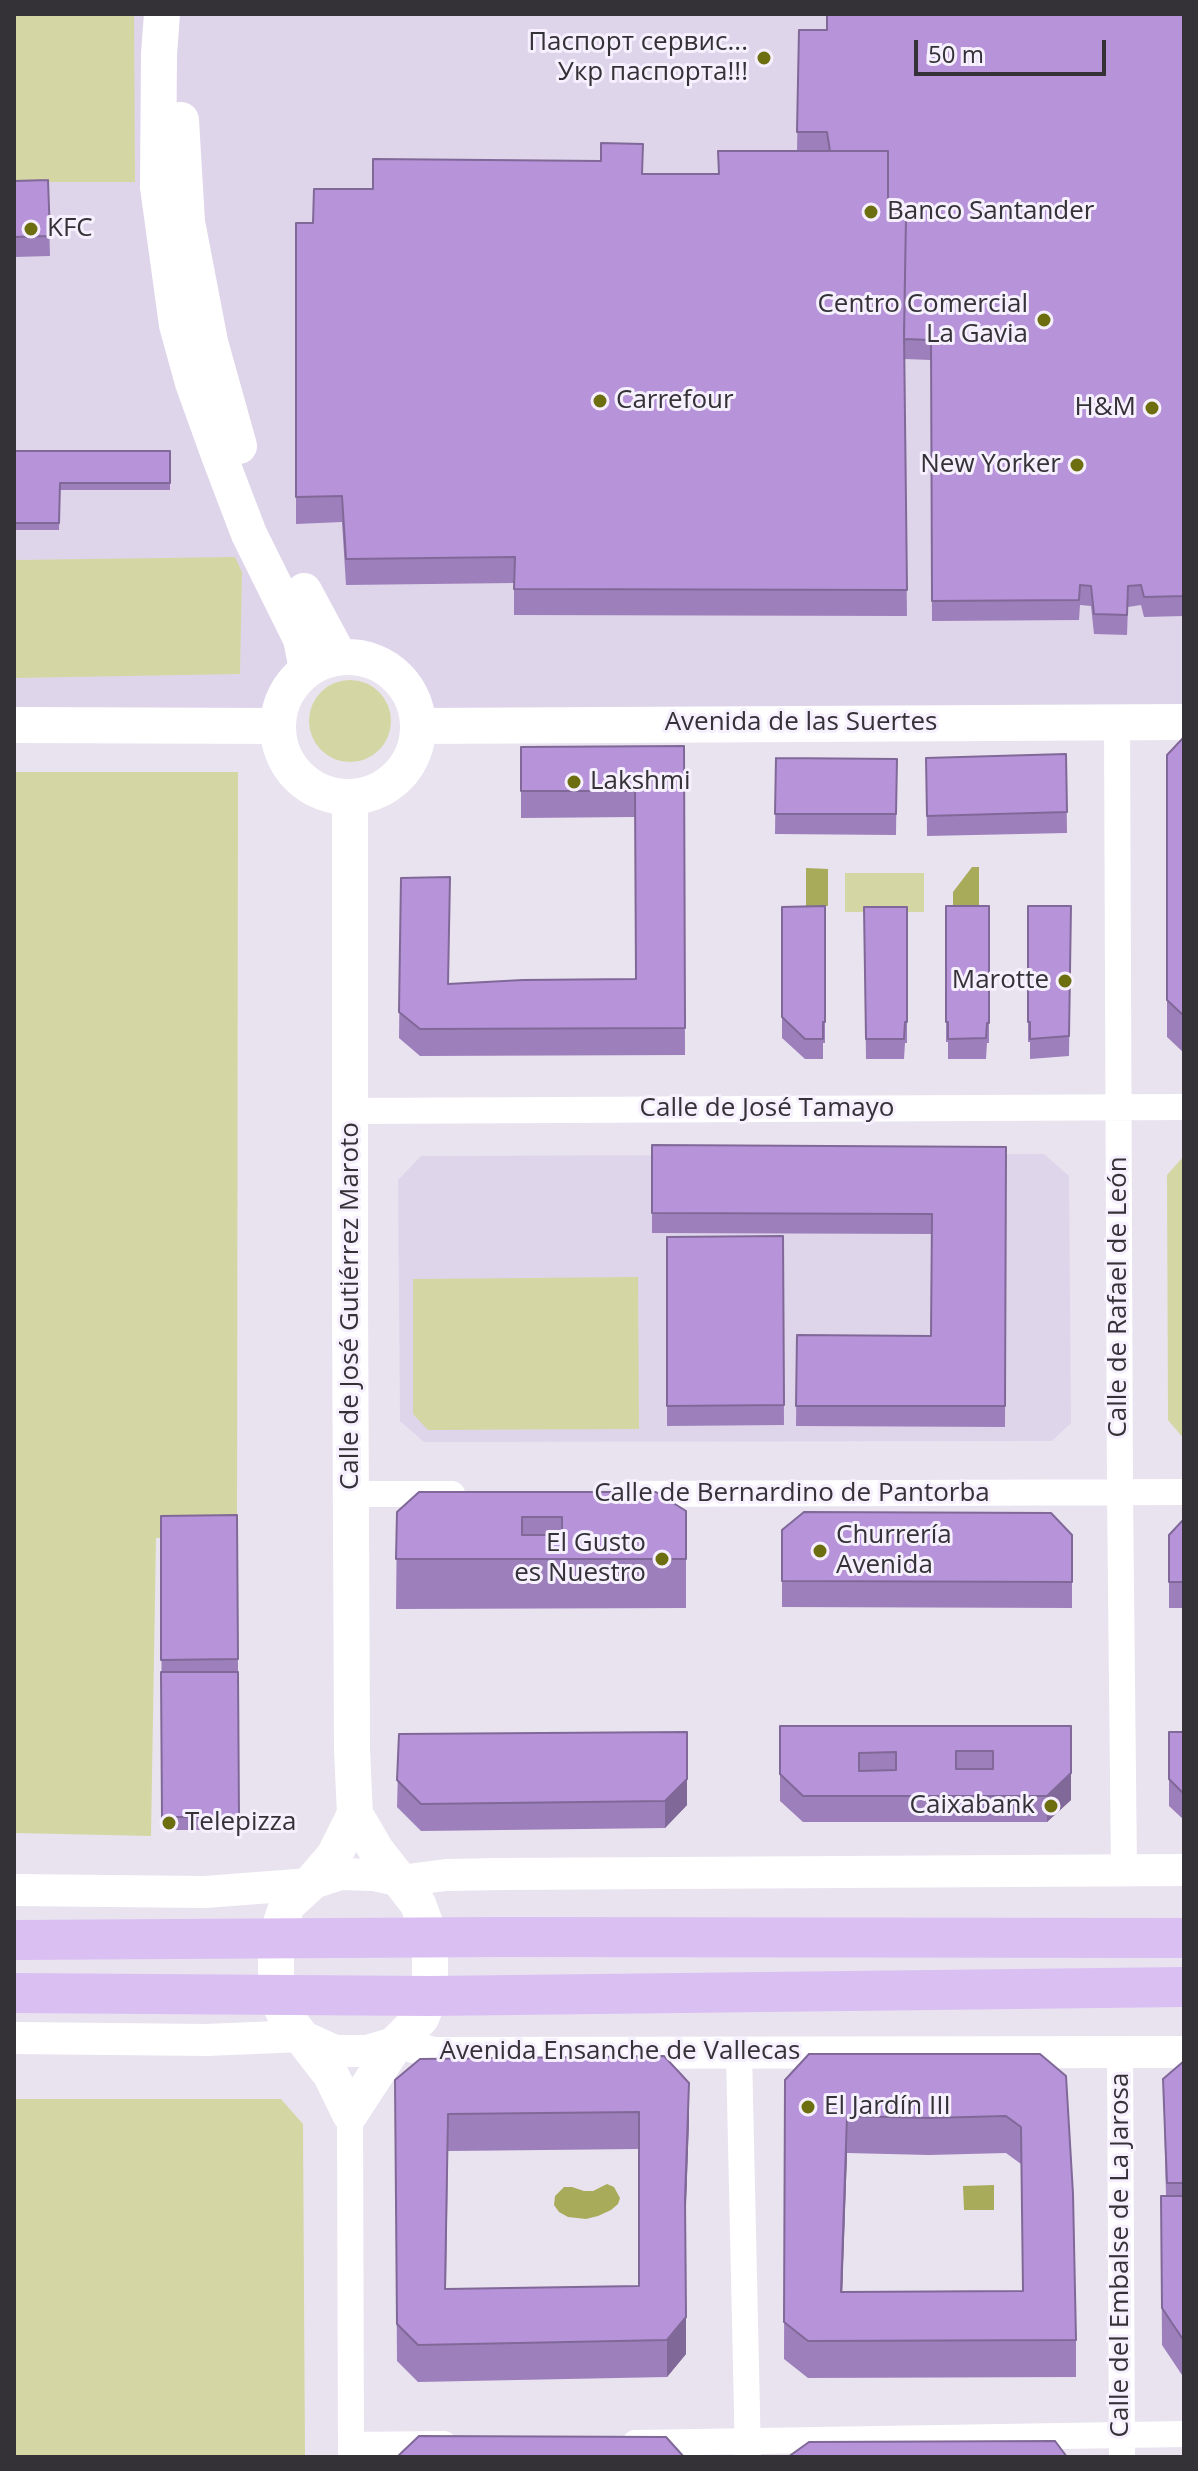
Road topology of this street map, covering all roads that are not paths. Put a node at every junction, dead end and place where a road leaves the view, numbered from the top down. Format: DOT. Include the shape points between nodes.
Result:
graph roads {
  1 [pos="162,14"];
  2 [pos="183,14"];
  3 [pos="323,662"];
  4 [pos="1184,722"];
  5 [pos="1117,723"];
  6 [pos="14,725"];
  7 [pos="277,726"];
  8 [pos="419,726"];
  9 [pos="350,798"];
  10 [pos="1184,1107"];
  11 [pos="1118,1108"];
  12 [pos="350,1111"];
  13 [pos="1184,1492"];
  14 [pos="1120,1493"];
  15 [pos="351,1494"];
  16 [pos="481,1494"];
  17 [pos="609,1494"];
  18 [pos="355,1814"];
  19 [pos="1184,1870"];
  20 [pos="1124,1871"];
  21 [pos="400,1881"];
  22 [pos="310,1884"];
  23 [pos="14,1890"];
  24 [pos="430,1937"];
  25 [pos="276,1938"];
  26 [pos="1184,1938"];
  27 [pos="14,1940"];
  28 [pos="1184,1987"];
  29 [pos="14,1993"];
  30 [pos="276,1996"];
  31 [pos="430,1996"];
  32 [pos="302,2036"];
  33 [pos="14,2038"];
  34 [pos="397,2042"];
  35 [pos="1120,2052"];
  36 [pos="1184,2052"];
  37 [pos="739,2053"];
  38 [pos="350,2114"];
  39 [pos="1184,2434"];
  40 [pos="605,2443"];
  41 [pos="462,2444"];
  42 [pos="1122,2445"];
  43 [pos="748,2449"];
  44 [pos="351,2451"];
  1 -- 3 [label="main road" via="158,187 177,325 249,534 301,639"];
  2 -- 3 [label="main road" via="187,222 210,342 241,453"];
  3 -- 7 [label="main road" via="291,684"];
  3 -- 8 [label="main road" via="358,657 391,670 406,686"];
  4 -- 5 [label="main road, Avenida de las Suertes"];
  5 -- 8 [label="main road, Avenida de las Suertes"];
  5 -- 11 [label="street, Calle de Rafael de León"];
  6 -- 7 [label="main road"];
  7 -- 9 [label="main road" via="282,754 298,778 322,793"];
  8 -- 9 [label="main road" via="414,753 399,776 377,792"];
  9 -- 12 [label="main road, Calle de José Gutiérrez Maroto"];
  10 -- 11 [label="street, Calle de José Tamayo"];
  11 -- 12 [label="street, Calle de José Tamayo"];
  11 -- 14 [label="street, Calle de Rafael de León"];
  12 -- 15 [label="main road, Calle de José Gutiérrez Maroto"];
  13 -- 14 [label="street, Calle de Bernardino de Pantorba"];
  14 -- 17 [label="street, Calle de Bernardino de Pantorba"];
  14 -- 20 [label="street, Calle de Rafael de León"];
  15 -- 16 [label="street"];
  15 -- 18 [label="main road, Calle de José Gutiérrez Maroto"];
  18 -- 21 [label="main road, Calle de José Gutiérrez Maroto"];
  18 -- 22 [label="main road, Calle de José Gutiérrez Maroto" via="334,1856"];
  19 -- 20 [label="street"];
  20 -- 21 [label="street" via="501,1874"];
  21 -- 22 [label="street" via="340,1874"];
  21 -- 24 [label="main road, Calle de José Gutiérrez Maroto" via="418,1904"];
  22 -- 23 [label="street" via="205,1892"];
  22 -- 25 [label="main road, Calle de José Gutiérrez Maroto" via="287,1905"];
  24 -- 25 [label="main road"];
  24 -- 26 [label="main road"];
  24 -- 31 [label="main road, Calle de José Gutiérrez Maroto"];
  25 -- 27 [label="main road"];
  25 -- 30 [label="main road, Calle de José Gutiérrez Maroto"];
  28 -- 31 [label="main road"];
  29 -- 30 [label="main road"];
  30 -- 31 [label="main road"];
  30 -- 32 [label="main road"];
  31 -- 34 [label="main road" via="421,2018"];
  32 -- 33 [label="street, Avenida Ensanche de Vallecas"];
  32 -- 34 [label="street, Avenida Ensanche de Vallecas" via="335,2051 367,2051"];
  32 -- 38 [label="main road" via="331,2075"];
  34 -- 37 [label="street, Avenida Ensanche de Vallecas" via="433,2053"];
  34 -- 38 [label="main road"];
  35 -- 36 [label="street, Avenida Ensanche de Vallecas"];
  35 -- 37 [label="street, Avenida Ensanche de Vallecas"];
  35 -- 42 [label="street, Calle del Embalse de La Jarosa"];
  37 -- 43 [label="street"];
  38 -- 44 [label="street"];
  39 -- 42 [label="street"];
  40 -- 43 [label="street"];
  41 -- 44 [label="street"];
  42 -- 43 [label="street"];
}
